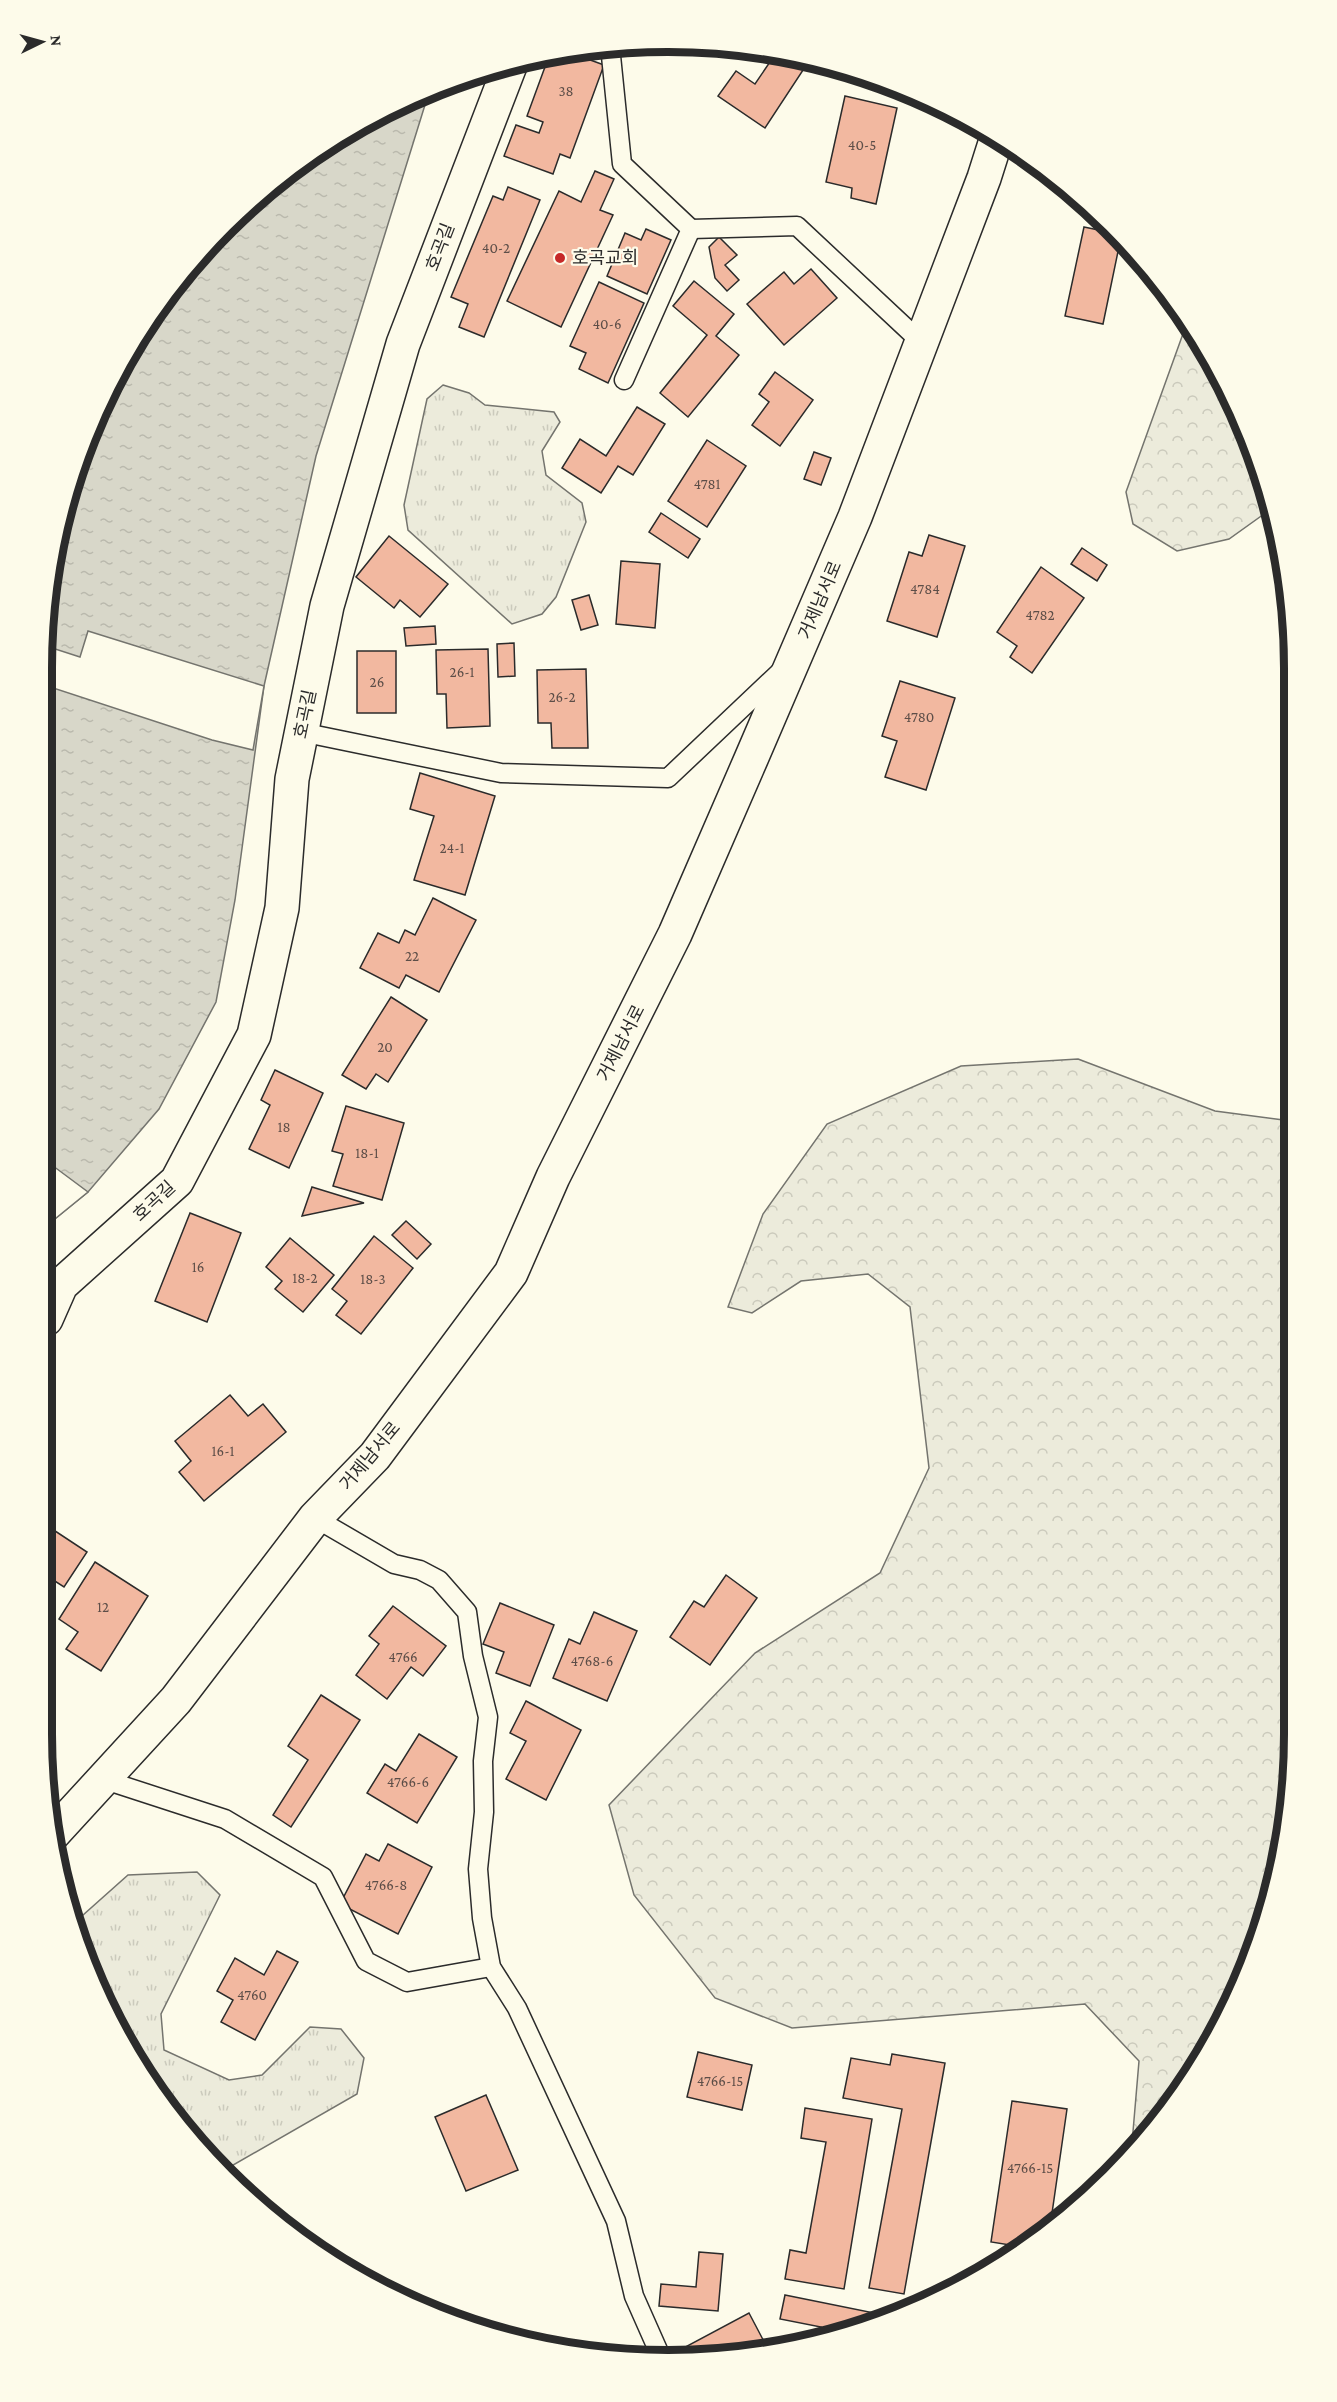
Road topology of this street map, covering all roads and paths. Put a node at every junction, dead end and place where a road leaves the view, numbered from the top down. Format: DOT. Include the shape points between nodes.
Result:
graph roads {
  1 [pos="611,56"];
  2 [pos="507,74"];
  3 [pos="994,146"];
  4 [pos="691,229"];
  5 [pos="922,343"];
  6 [pos="624,380"];
  7 [pos="795,657"];
  8 [pos="301,732"];
  9 [pos="53,1288"];
  10 [pos="315,1518"];
  11 [pos="102,1779"];
  12 [pos="60,1826"];
  13 [pos="491,1967"];
  14 [pos="658,2349"];
  1 -- 4 [label="lane" via="622,164"];
  2 -- 8 [label="main road, 호곡길" via="403,344 327,606"];
  3 -- 5 [label="main road, 거제남서로"];
  4 -- 5 [label="lane" via="797,226"];
  4 -- 6 [label="lane"];
  5 -- 7 [label="main road, 거제남서로" via="855,517"];
  7 -- 8 [label="lane" via="669,778 501,773"];
  7 -- 10 [label="main road, 거제남서로" via="675,934 553,1177 511,1273 375,1456"];
  8 -- 9 [label="main road, 호곡길" via="292,779 282,908 254,1035 177,1181"];
  10 -- 11 [label="main road, 거제남서로" via="176,1700"];
  10 -- 13 [label="lane" via="394,1564 420,1570 439,1580 468,1612 473,1656 488,1717 478,1869"];
  11 -- 12 [label="main road, 거제남서로"];
  11 -- 13 [label="lane" via="225,1819 323,1877 366,1961 406,1982"];
  13 -- 14 [label="lane" via="517,2008 616,2221 634,2296"];
}
